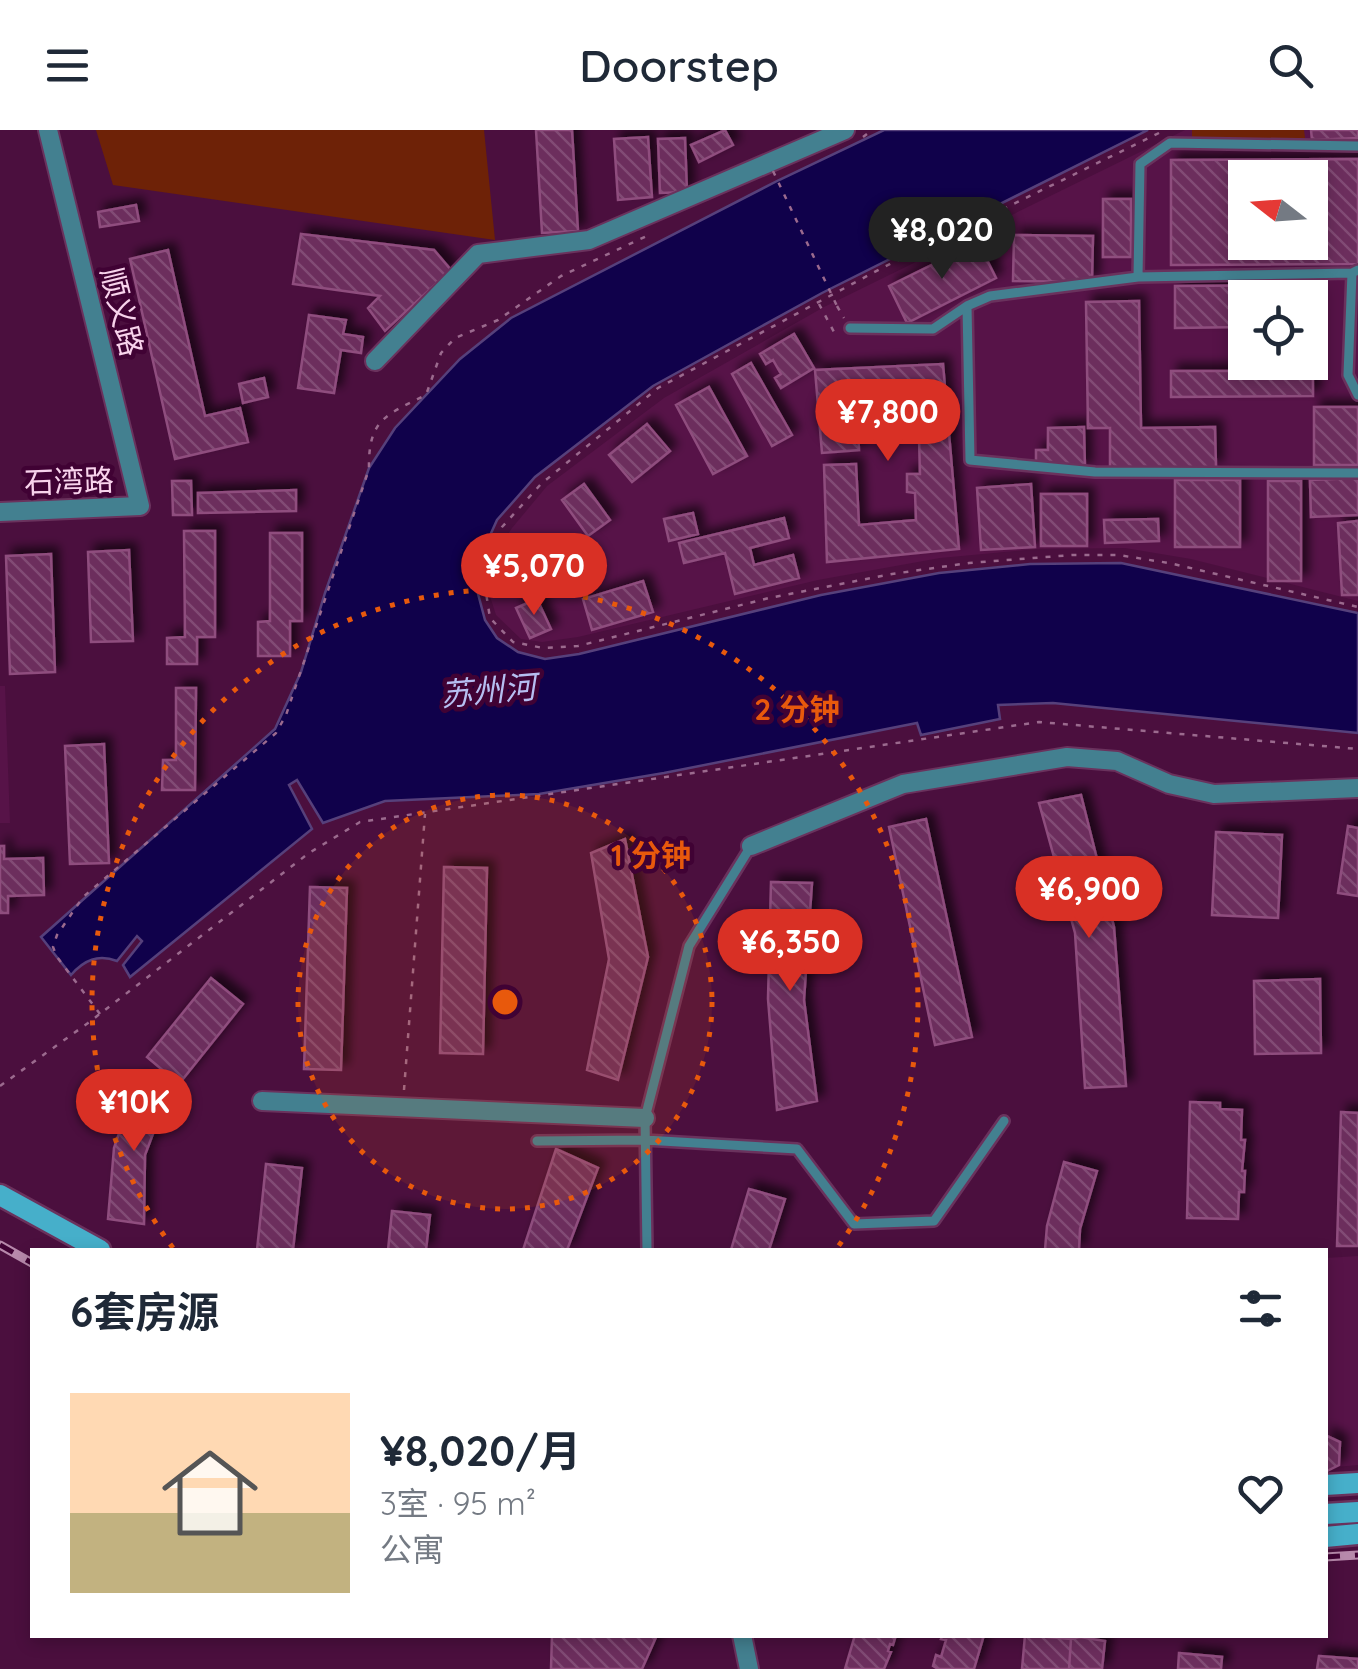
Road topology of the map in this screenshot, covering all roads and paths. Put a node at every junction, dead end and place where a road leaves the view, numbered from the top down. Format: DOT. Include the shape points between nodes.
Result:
graph roads {
  1 [pos="48,130"];
  2 [pos="872,130"];
  3 [pos="1165,130"];
  4 [pos="850,135"];
  5 [pos="1358,146"];
  6 [pos="773,171"];
  7 [pos="788,171"];
  8 [pos="770,179"];
  9 [pos="650,234"];
  10 [pos="1355,272"];
  11 [pos="1138,277"];
  12 [pos="818,303"];
  13 [pos="837,306"];
  14 [pos="967,306"];
  15 [pos="850,328"];
  16 [pos="375,361"];
  17 [pos="1358,394"];
  18 [pos="1358,472"];
  19 [pos="140,506"];
  20 [pos="0,512"];
  21 [pos="1358,607"];
  22 [pos="1358,749"];
  23 [pos="1358,788"];
  24 [pos="425,812"];
  25 [pos="751,846"];
  26 [pos="100,1014"];
  27 [pos="0,1086"];
  28 [pos="262,1101"];
  29 [pos="403,1107"];
  30 [pos="645,1118"];
  31 [pos="1004,1121"];
  32 [pos="645,1140"];
  33 [pos="537,1141"];
  34 [pos="0,1195"];
  35 [pos="96,1248"];
  36 [pos="647,1248"];
  37 [pos="1358,1483"];
  38 [pos="1328,1486"];
  39 [pos="1358,1512"];
  40 [pos="1328,1514"];
  41 [pos="1358,1534"];
  42 [pos="1328,1537"];
  43 [pos="743,1638"];
  44 [pos="749,1669"];
  1 -- 19 [label="street, 顺义路"];
  2 -- 4 [label="path"];
  3 -- 12 [label="path"];
  4 -- 16 [label="street" via="589,240 478,254"];
  5 -- 11 [label="lane" via="1170,143 1140,164"];
  6 -- 13 [label="path, bridge"];
  7 -- 8 [label="path"];
  9 -- 26 [label="path" via="455,338 441,353 426,394 376,426 368,444 369,469 276,733 83,897 56,935 58,958"];
  10 -- 11 [label="lane"];
  10 -- 17 [label="lane" via="1348,375"];
  11 -- 14 [label="lane" via="990,296"];
  12 -- 15 [label="path" via="834,332"];
  12 -- 21 [label="path" via="658,388 515,512 486,556 484,580 490,618 513,642 578,646 892,574 1073,555 1169,563"];
  14 -- 15 [label="lane" via="933,329"];
  14 -- 18 [label="lane" via="970,460 1094,472"];
  19 -- 20 [label="street, 石湾路"];
  22 -- 24 [label="path" via="1039,722"];
  23 -- 25 [label="street" via="1214,794 1168,784 1118,762 1066,757 903,784"];
  24 -- 26 [label="path" via="360,822 309,853"];
  24 -- 29 [label="path"];
  25 -- 30 [label="lane" via="689,946"];
  26 -- 27 [label="path"];
  28 -- 29 [label="street"];
  29 -- 30 [label="street"];
  30 -- 32 [label="lane"];
  31 -- 32 [label="lane" via="934,1221 854,1224 797,1149"];
  32 -- 33 [label="lane"];
  32 -- 36 [label="lane"];
  34 -- 35 [label="street"];
  37 -- 38 [label="street"];
  39 -- 40 [label="street"];
  41 -- 42 [label="street"];
  43 -- 44 [label="street"];
}
